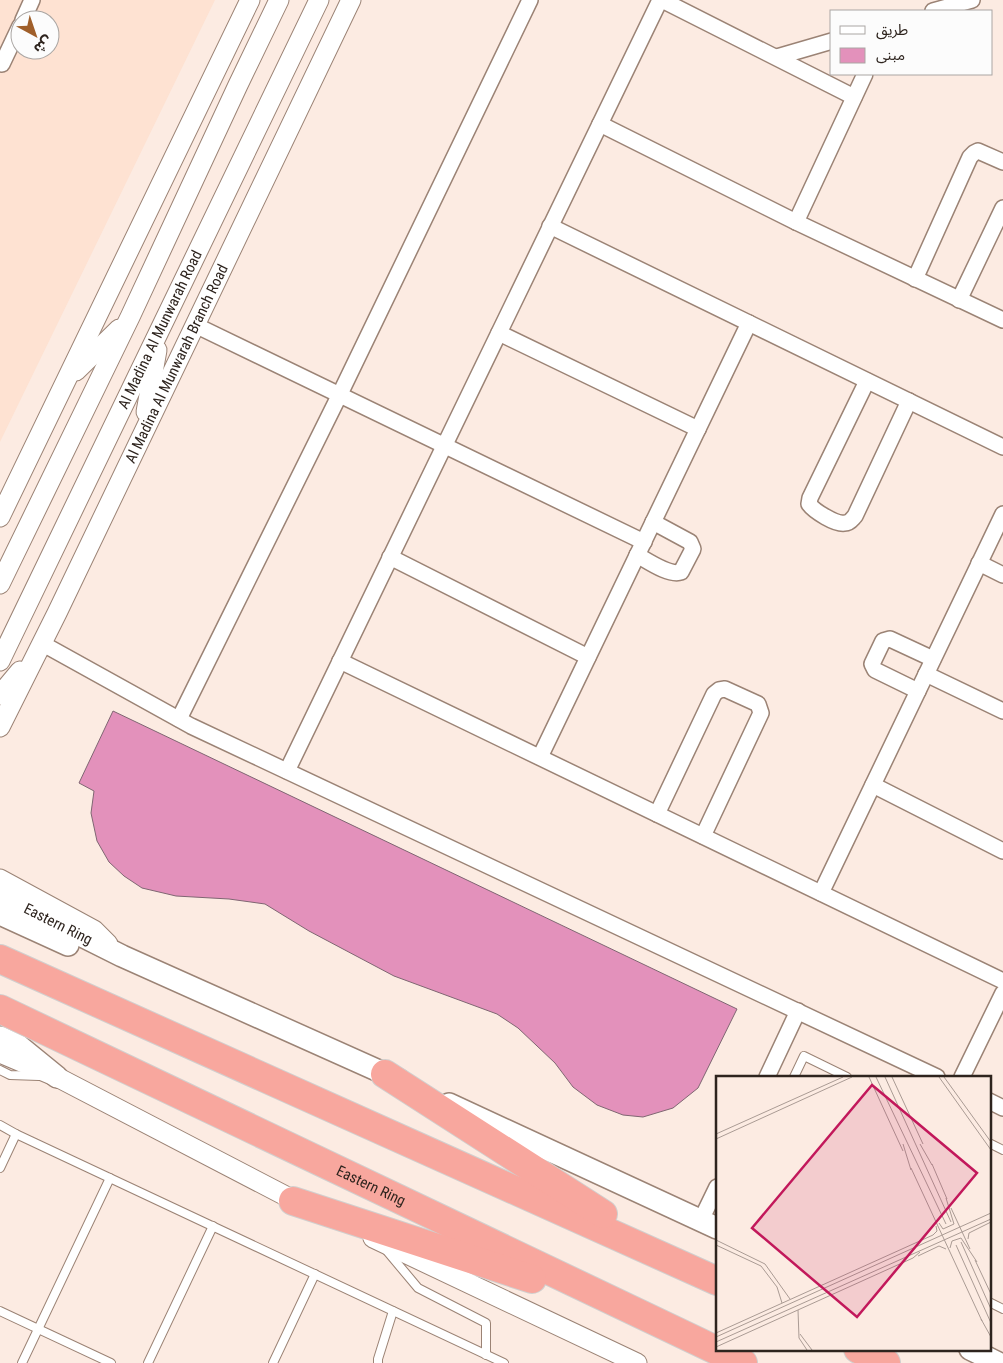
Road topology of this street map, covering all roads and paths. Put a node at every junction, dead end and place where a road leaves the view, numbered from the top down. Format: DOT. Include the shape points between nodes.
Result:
graph roads {
  1 [pos="250,0"];
  2 [pos="279,0"];
  3 [pos="319,0"];
  4 [pos="351,0"];
  5 [pos="530,0"];
  6 [pos="661,0"];
  7 [pos="972,0"];
  8 [pos="937,10"];
  9 [pos="242,18"];
  10 [pos="830,42"];
  11 [pos="10,47"];
  12 [pos="325,54"];
  13 [pos="777,58"];
  14 [pos="0,63"];
  15 [pos="865,75"];
  16 [pos="238,86"];
  17 [pos="273,96"];
  18 [pos="854,97"];
  19 [pos="600,124"];
  20 [pos="1003,162"];
  21 [pos="1003,208"];
  22 [pos="796,222"];
  23 [pos="550,226"];
  24 [pos="915,279"];
  25 [pos="959,300"];
  26 [pos="130,317"];
  27 [pos="1003,320"];
  28 [pos="749,323"];
  29 [pos="195,326"];
  30 [pos="160,328"];
  31 [pos="498,333"];
  32 [pos="868,381"];
  33 [pos="66,382"];
  34 [pos="339,396"];
  35 [pos="910,401"];
  36 [pos="698,429"];
  37 [pos="142,438"];
  38 [pos="444,446"];
  39 [pos="1003,447"];
  40 [pos="1003,514"];
  41 [pos="0,517"];
  42 [pos="653,522"];
  43 [pos="640,549"];
  44 [pos="390,557"];
  45 [pos="980,563"];
  46 [pos="1003,575"];
  47 [pos="0,584"];
  48 [pos="42,644"];
  49 [pos="588,657"];
  50 [pos="933,659"];
  51 [pos="0,661"];
  52 [pos="340,661"];
  53 [pos="926,674"];
  54 [pos="918,691"];
  55 [pos="0,696"];
  56 [pos="1003,711"];
  57 [pos="179,719"];
  58 [pos="0,727"];
  59 [pos="540,757"];
  60 [pos="287,772"];
  61 [pos="873,785"];
  62 [pos="657,814"];
  63 [pos="703,836"];
  64 [pos="1003,851"];
  65 [pos="0,879"];
  66 [pos="821,893"];
  67 [pos="0,895"];
  68 [pos="0,914"];
  69 [pos="122,956"];
  70 [pos="0,959"];
  71 [pos="1003,981"];
  72 [pos="1003,993"];
  73 [pos="0,1009"];
  74 [pos="798,1011"];
  75 [pos="0,1037"];
  76 [pos="0,1053"];
  77 [pos="0,1070"];
  78 [pos="385,1074"];
  79 [pos="768,1076"];
  80 [pos="794,1076"];
  81 [pos="846,1076"];
  82 [pos="935,1076"];
  83 [pos="962,1076"];
  84 [pos="57,1078"];
  85 [pos="990,1102"];
  86 [pos="1003,1108"];
  87 [pos="0,1125"];
  88 [pos="16,1134"];
  89 [pos="990,1144"];
  90 [pos="1003,1150"];
  91 [pos="0,1168"];
  92 [pos="110,1178"];
  93 [pos="716,1192"];
  94 [pos="293,1200"];
  95 [pos="709,1224"];
  96 [pos="213,1226"];
  97 [pos="377,1240"];
  98 [pos="680,1264"];
  99 [pos="315,1274"];
  100 [pos="716,1281"];
  101 [pos="990,1302"];
  102 [pos="1003,1309"];
  103 [pos="0,1311"];
  104 [pos="393,1311"];
  105 [pos="639,1314"];
  106 [pos="38,1329"];
  107 [pos="860,1350"];
  108 [pos="972,1350"];
  109 [pos="278,1352"];
  110 [pos="486,1354"];
  111 [pos="22,1363"];
  112 [pos="111,1363"];
  113 [pos="148,1363"];
  114 [pos="273,1363"];
  115 [pos="281,1363"];
  116 [pos="378,1363"];
  117 [pos="504,1363"];
  118 [pos="637,1363"];
  119 [pos="743,1363"];
  120 [pos="886,1363"];
  121 [pos="998,1363"];
  1 -- 9 [label="street"];
  2 -- 16 [label="street"];
  3 -- 17 [label="street, Al Madina Al Munwarah Road"];
  4 -- 12 [label="street, Al Madina Al Munwarah Branch Road"];
  5 -- 34 [label="street"];
  6 -- 13 [label="street"];
  6 -- 19 [label="street"];
  7 -- 8 [label="street"];
  9 -- 16 [label="street"];
  9 -- 33 [label="street"];
  10 -- 13 [label="street"];
  11 -- 14 [label="street"];
  12 -- 17 [label="street"];
  12 -- 29 [label="street, Al Madina Al Munwarah Branch Road"];
  13 -- 18 [label="street"];
  15 -- 18 [label="street"];
  16 -- 26 [label="street"];
  17 -- 30 [label="street, Al Madina Al Munwarah Road"];
  18 -- 22 [label="street"];
  19 -- 22 [label="street"];
  19 -- 23 [label="street"];
  20 -- 24 [label="street" via="978,151 970,157"];
  21 -- 25 [label="street"];
  22 -- 24 [label="street"];
  23 -- 28 [label="street"];
  23 -- 31 [label="street"];
  24 -- 25 [label="street"];
  25 -- 27 [label="street"];
  26 -- 33 [label="street"];
  26 -- 47 [label="street"];
  28 -- 32 [label="street"];
  28 -- 36 [label="street"];
  29 -- 34 [label="street"];
  29 -- 37 [label="street, Al Madina Al Munwarah Branch Road"];
  30 -- 37 [label="street"];
  30 -- 51 [label="street, Al Madina Al Munwarah Road"];
  31 -- 36 [label="street"];
  31 -- 38 [label="street"];
  32 -- 35 [label="street"];
  32 -- 35 [label="street" via="810,498 813,510 838,523 844,524 855,516"];
  33 -- 41 [label="street"];
  34 -- 38 [label="street"];
  34 -- 57 [label="street"];
  35 -- 39 [label="street"];
  36 -- 42 [label="street"];
  37 -- 48 [label="street, Al Madina Al Munwarah Branch Road"];
  38 -- 43 [label="street"];
  38 -- 44 [label="street"];
  40 -- 45 [label="street"];
  42 -- 43 [label="street"];
  42 -- 43 [label="street" via="690,542 693,549 677,574"];
  43 -- 49 [label="street"];
  44 -- 49 [label="street"];
  44 -- 52 [label="street"];
  45 -- 46 [label="street"];
  45 -- 50 [label="street"];
  48 -- 55 [label="street"];
  48 -- 57 [label="street"];
  48 -- 58 [label="street, Al Madina Al Munwarah Branch Road"];
  49 -- 59 [label="street"];
  50 -- 53 [label="street"];
  50 -- 54 [label="street" via="890,639 882,641 872,664 874,670"];
  52 -- 59 [label="street"];
  52 -- 60 [label="street"];
  53 -- 54 [label="street"];
  53 -- 56 [label="street"];
  54 -- 61 [label="street"];
  57 -- 60 [label="street"];
  59 -- 62 [label="street"];
  60 -- 74 [label="street"];
  61 -- 64 [label="street"];
  61 -- 66 [label="street"];
  62 -- 63 [label="street"];
  62 -- 63 [label="street" via="714,694 725,689 758,704 761,713"];
  63 -- 66 [label="street"];
  65 -- 69 [label="street" via="94,930"];
  66 -- 71 [label="street"];
  67 -- 69 [label="main road, Eastern Ring"];
  68 -- 69 [label="main road" via="82,951"];
  69 -- 78 [label="main road, Eastern Ring"];
  70 -- 98 [label="highway"];
  72 -- 83 [label="street"];
  73 -- 105 [label="highway, Eastern Ring"];
  74 -- 79 [label="street"];
  74 -- 82 [label="street"];
  75 -- 84 [label="main road" via="19,1046"];
  76 -- 84 [label="street"];
  77 -- 84 [label="lane" via="10,1075"];
  78 -- 95 [label="main road, Eastern Ring"];
  78 -- 98 [label="highway"];
  80 -- 81 [label="lane" via="804,1056"];
  84 -- 94 [label="street"];
  85 -- 86 [label="street"];
  87 -- 88 [label="lane"];
  88 -- 91 [label="lane"];
  88 -- 92 [label="lane"];
  89 -- 90 [label="lane"];
  92 -- 96 [label="lane"];
  92 -- 106 [label="lane"];
  93 -- 95 [label="street"];
  94 -- 97 [label="street"];
  94 -- 105 [label="highway"];
  96 -- 99 [label="lane"];
  96 -- 113 [label="lane"];
  97 -- 110 [label="lane" via="418,1288 486,1323"];
  97 -- 118 [label="street"];
  98 -- 100 [label="highway"];
  99 -- 104 [label="lane"];
  99 -- 109 [label="lane"];
  101 -- 102 [label="lane"];
  103 -- 106 [label="lane"];
  104 -- 110 [label="lane"];
  104 -- 116 [label="lane"];
  105 -- 119 [label="highway, Eastern Ring"];
  106 -- 111 [label="lane"];
  106 -- 112 [label="lane"];
  107 -- 120 [label="highway"];
  108 -- 121 [label="main road"];
  109 -- 114 [label="lane"];
  109 -- 115 [label="lane"];
  110 -- 117 [label="lane"];
}
